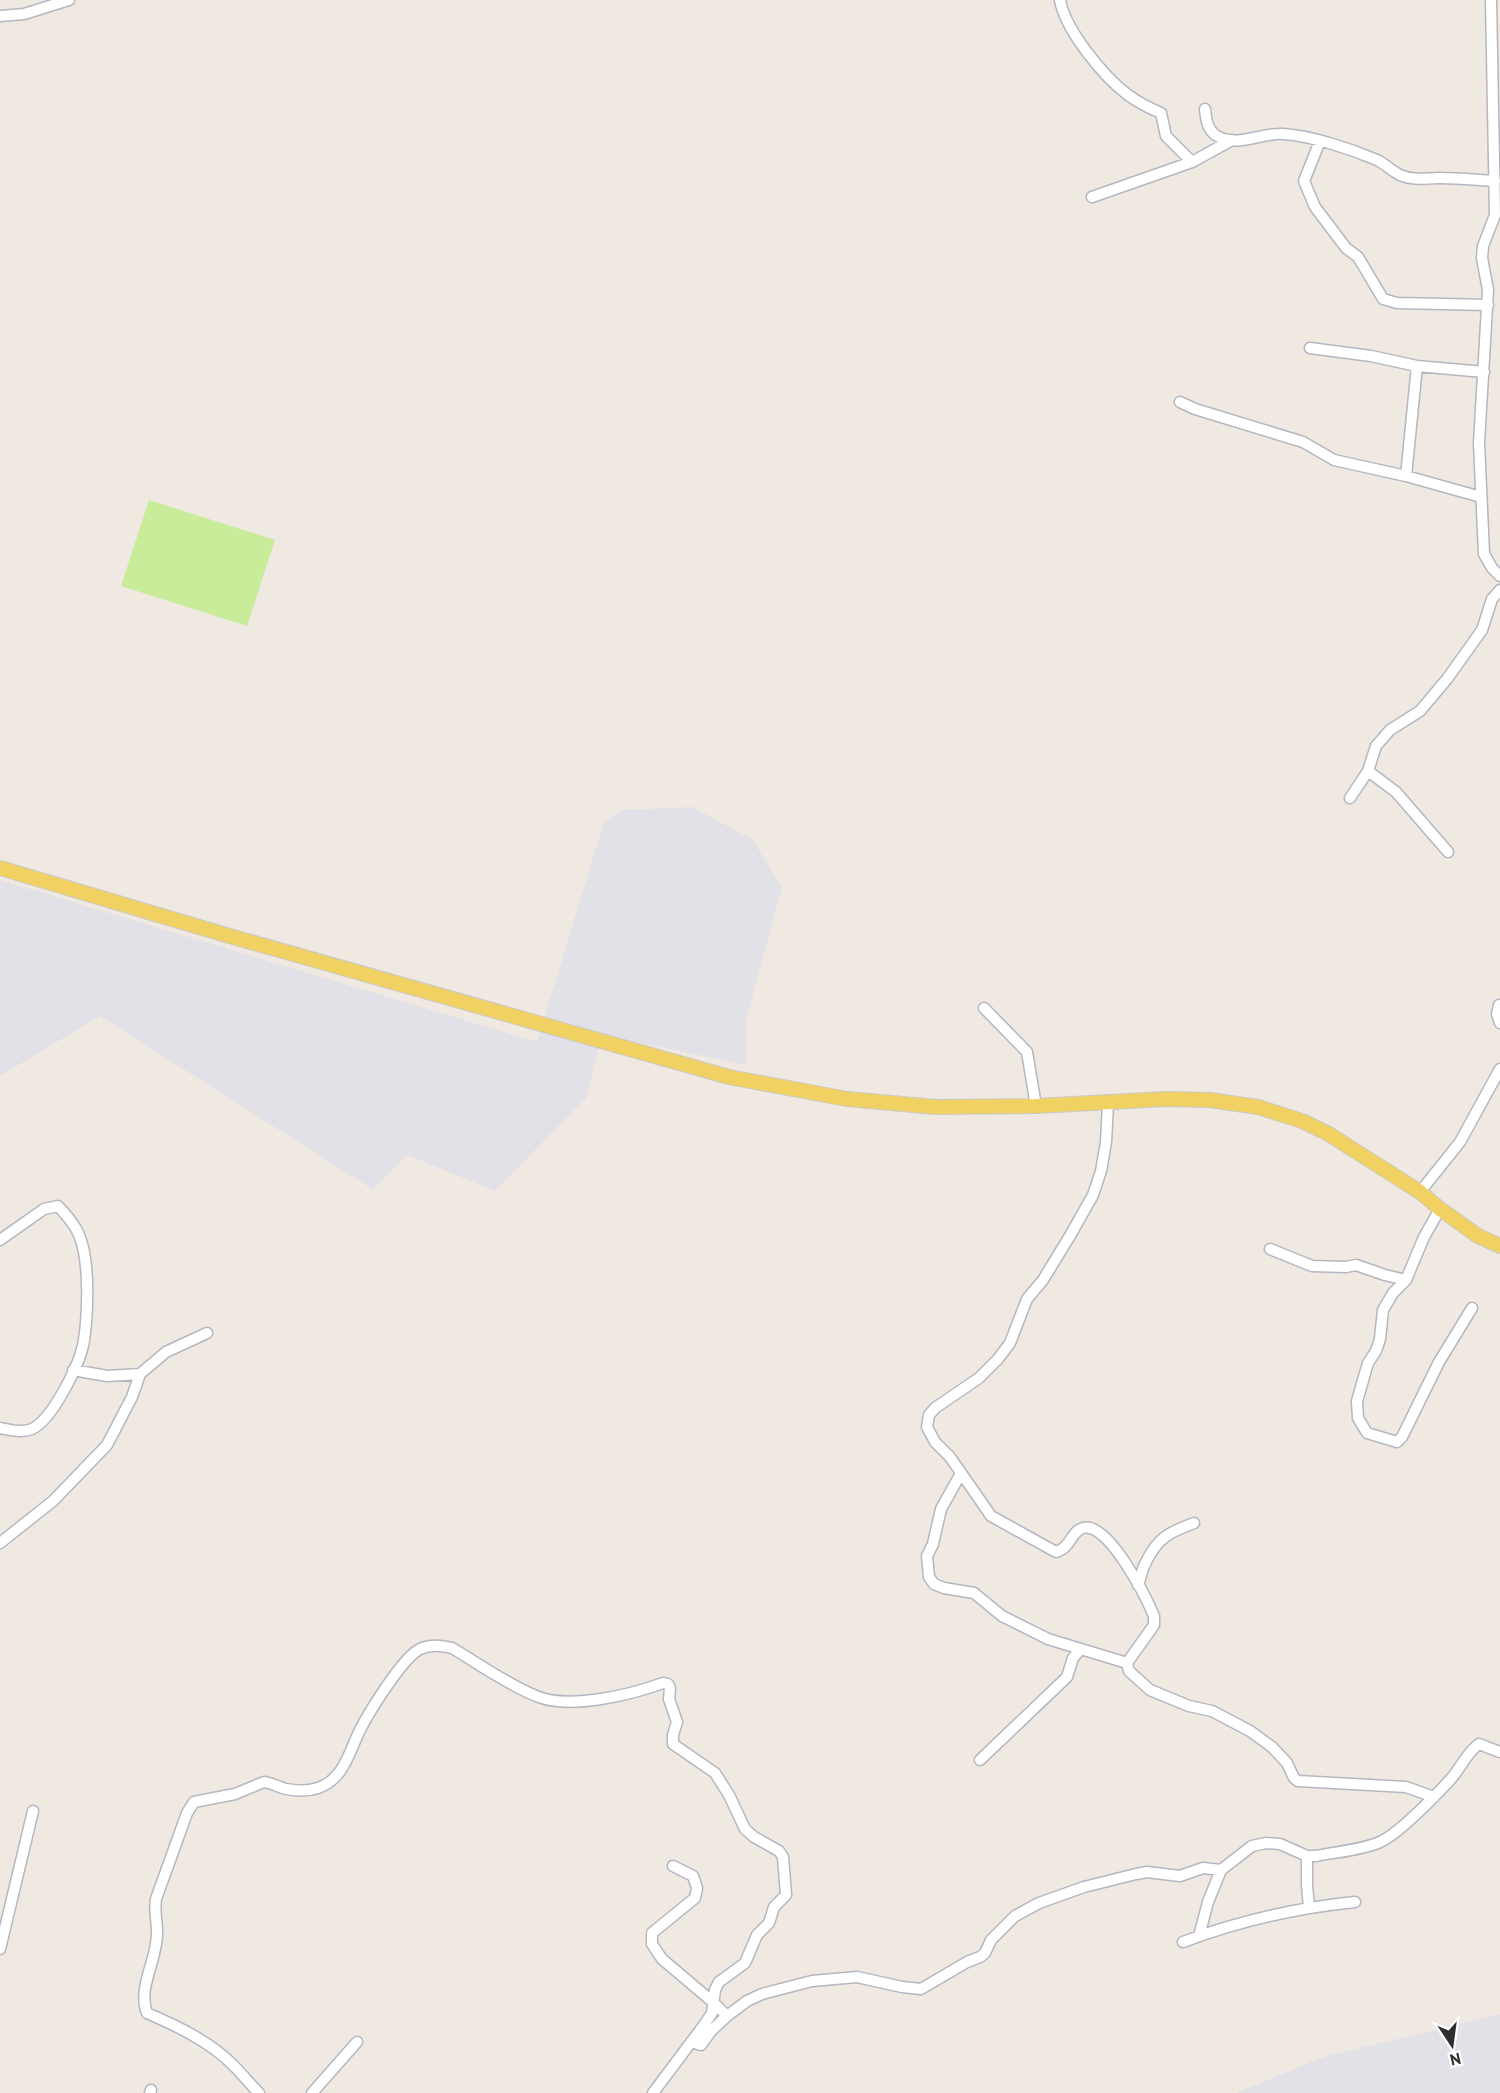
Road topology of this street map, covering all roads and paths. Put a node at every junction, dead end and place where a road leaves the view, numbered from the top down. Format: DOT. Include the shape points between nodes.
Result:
graph roads {
  1 [pos="69,0"];
  2 [pos="1060,0"];
  3 [pos="1491,0"];
  4 [pos="0,16"];
  5 [pos="1205,108"];
  6 [pos="1232,140"];
  7 [pos="1320,141"];
  8 [pos="1192,162"];
  9 [pos="1495,181"];
  10 [pos="1092,197"];
  11 [pos="1488,305"];
  12 [pos="1310,348"];
  13 [pos="1417,366"];
  14 [pos="1484,372"];
  15 [pos="1180,402"];
  16 [pos="1406,476"];
  17 [pos="1481,497"];
  18 [pos="1500,576"];
  19 [pos="1499,594"];
  20 [pos="1368,771"];
  21 [pos="1350,798"];
  22 [pos="1448,852"];
  23 [pos="0,868"];
  24 [pos="1499,1005"];
  25 [pos="984,1008"];
  26 [pos="1500,1023"];
  27 [pos="1500,1069"];
  28 [pos="1108,1103"];
  29 [pos="1036,1106"];
  30 [pos="1420,1192"];
  31 [pos="1440,1209"];
  32 [pos="0,1240"];
  33 [pos="1500,1246"];
  34 [pos="1270,1249"];
  35 [pos="1406,1280"];
  36 [pos="1472,1308"];
  37 [pos="207,1333"];
  38 [pos="73,1370"];
  39 [pos="140,1374"];
  40 [pos="0,1428"];
  41 [pos="960,1475"];
  42 [pos="1194,1523"];
  43 [pos="0,1543"];
  44 [pos="1138,1585"];
  45 [pos="1081,1649"];
  46 [pos="1126,1664"];
  47 [pos="1500,1752"];
  48 [pos="980,1760"];
  49 [pos="1434,1797"];
  50 [pos="33,1810"];
  51 [pos="1307,1856"];
  52 [pos="673,1866"];
  53 [pos="1221,1870"];
  54 [pos="1355,1902"];
  55 [pos="1309,1907"];
  56 [pos="1199,1936"];
  57 [pos="1183,1942"];
  58 [pos="0,1949"];
  59 [pos="714,2003"];
  60 [pos="727,2016"];
  61 [pos="357,2042"];
  62 [pos="691,2042"];
  63 [pos="259,2093"];
  64 [pos="312,2093"];
  65 [pos="652,2093"];
  1 -- 4 [label="street" via="24,14"];
  2 -- 8 [label="street" via="1075,34 1107,76 1127,94 1161,113 1166,136"];
  3 -- 9 [label="street"];
  5 -- 6 [label="street" via="1210,131"];
  6 -- 7 [label="street" via="1284,134"];
  6 -- 8 [label="street"];
  7 -- 9 [label="street" via="1376,160 1417,180"];
  7 -- 11 [label="street" via="1304,181 1315,207 1346,248 1358,257 1383,299 1397,303"];
  8 -- 10 [label="street"];
  9 -- 11 [label="street" via="1496,215 1482,258"];
  11 -- 14 [label="street"];
  12 -- 13 [label="street"];
  13 -- 14 [label="street"];
  13 -- 16 [label="street"];
  14 -- 17 [label="street" via="1479,443"];
  15 -- 16 [label="street" via="1303,442 1334,460"];
  16 -- 17 [label="street"];
  17 -- 18 [label="street" via="1484,554"];
  19 -- 20 [label="street" via="1492,599 1482,630 1447,679 1420,711 1389,730 1376,746"];
  20 -- 21 [label="street"];
  20 -- 22 [label="street" via="1396,792"];
  23 -- 29 [label="main road" via="729,1077 847,1099 936,1107"];
  24 -- 26 [label="street"];
  25 -- 29 [label="street" via="1027,1052"];
  27 -- 30 [label="street" via="1460,1142"];
  28 -- 29 [label="main road"];
  28 -- 30 [label="main road" via="1210,1100 1258,1107 1302,1120 1327,1133"];
  28 -- 41 [label="street" via="1101,1171 1093,1195 1043,1280 1027,1299 1010,1343 979,1377 929,1415 927,1427"];
  30 -- 31 [label="main road"];
  31 -- 33 [label="main road" via="1478,1236"];
  31 -- 35 [label="street" via="1426,1231"];
  32 -- 38 [label="street" via="44,1209 58,1206 70,1218 85,1254 86,1304 84,1342"];
  34 -- 35 [label="street" via="1312,1266 1356,1265"];
  35 -- 36 [label="street" via="1383,1310 1380,1339 1357,1401 1358,1418 1367,1433 1397,1442 1402,1437 1439,1362"];
  37 -- 39 [label="street" via="166,1352"];
  38 -- 39 [label="street" via="107,1376"];
  38 -- 40 [label="street" via="51,1412 32,1429"];
  39 -- 43 [label="street" via="107,1445 53,1501"];
  41 -- 44 [label="street" via="992,1516 1056,1552 1063,1550 1077,1530 1090,1528 1113,1544"];
  41 -- 45 [label="street" via="941,1509 927,1556 929,1577 944,1588 974,1593 1002,1616 1048,1639"];
  42 -- 44 [label="street" via="1159,1541 1145,1563"];
  44 -- 46 [label="street" via="1152,1611 1154,1625"];
  45 -- 46 [label="street"];
  45 -- 48 [label="street" via="1066,1677"];
  46 -- 49 [label="street" via="1150,1690 1212,1711 1250,1731 1272,1747 1298,1780 1406,1787"];
  47 -- 49 [label="street" via="1479,1744 1471,1749"];
  49 -- 51 [label="street" via="1382,1842"];
  50 -- 58 [label="street"];
  51 -- 53 [label="street" via="1280,1844 1266,1843 1252,1846"];
  51 -- 55 [label="street"];
  52 -- 59 [label="street" via="693,1876 695,1898 652,1933 652,1944 662,1959"];
  53 -- 56 [label="street"];
  53 -- 60 [label="street" via="1203,1868 1179,1876 1147,1872 1039,1903 1015,1916 980,1957 921,1989 856,1977 812,1981 762,1994"];
  54 -- 55 [label="street"];
  55 -- 56 [label="street" via="1240,1922"];
  56 -- 57 [label="street"];
  59 -- 60 [label="street"];
  59 -- 62 [label="street"];
  59 -- 63 [label="street" via="719,1983 745,1963 757,1935 786,1895 783,1857 745,1829 715,1773 673,1743 677,1722 668,1684 601,1700 538,1697 452,1648 436,1645 407,1659 379,1698 344,1767 333,1780 317,1788 300,1790 264,1782 235,1794 194,1802 187,1813 156,1899 157,1933 145,2007 147,2013 177,2026 232,2063"];
  60 -- 62 [label="street" via="701,2045"];
  61 -- 64 [label="street"];
  62 -- 65 [label="street"];
}
